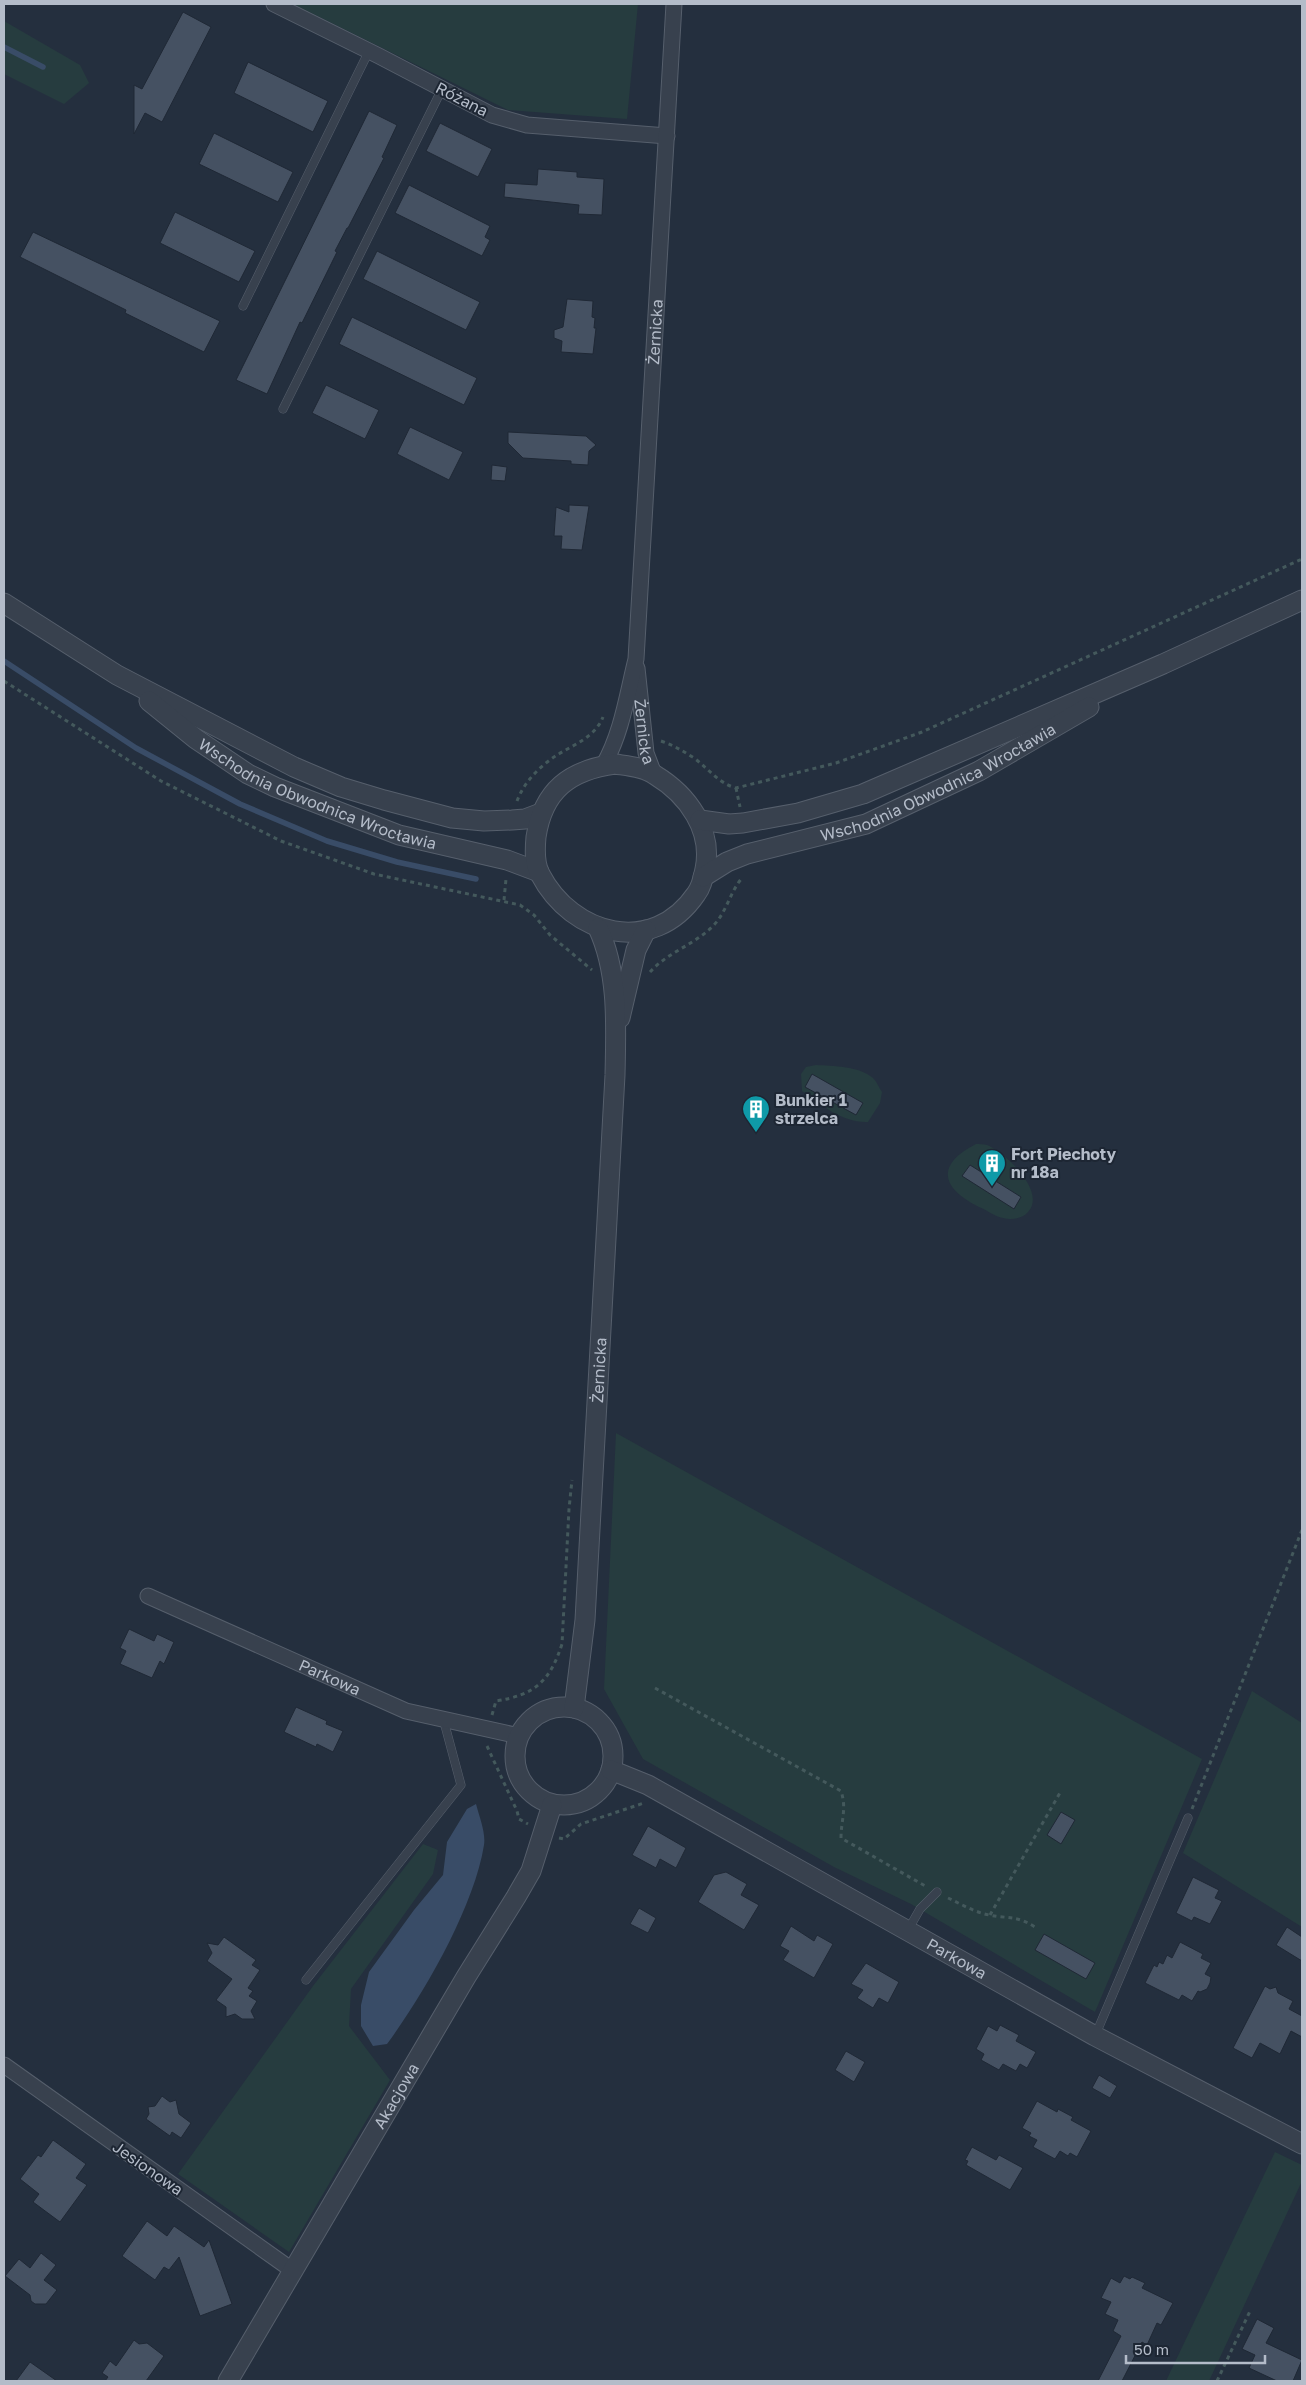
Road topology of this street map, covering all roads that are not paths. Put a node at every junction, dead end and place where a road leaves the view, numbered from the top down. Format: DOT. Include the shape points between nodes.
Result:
graph roads {
  1 [pos="274,4"];
  2 [pos="674,4"];
  3 [pos="369,51"];
  4 [pos="442,89"];
  5 [pos="668,136"];
  6 [pos="243,306"];
  7 [pos="283,408"];
  8 [pos="1302,600"];
  9 [pos="4,603"];
  10 [pos="636,659"];
  11 [pos="1163,664"];
  12 [pos="117,675"];
  13 [pos="603,766"];
  14 [pos="654,774"];
  15 [pos="541,813"];
  16 [pos="700,820"];
  17 [pos="539,872"];
  18 [pos="703,877"];
  19 [pos="598,928"];
  20 [pos="646,930"];
  21 [pos="616,1031"];
  22 [pos="148,1596"];
  23 [pos="574,1708"];
  24 [pos="443,1718"];
  25 [pos="519,1736"];
  26 [pos="611,1770"];
  27 [pos="552,1805"];
  28 [pos="1188,1818"];
  29 [pos="937,1892"];
  30 [pos="907,1931"];
  31 [pos="306,1980"];
  32 [pos="1094,2036"];
  33 [pos="4,2065"];
  34 [pos="1302,2144"];
  35 [pos="292,2270"];
  36 [pos="228,2381"];
  1 -- 3 [label="street, Różana"];
  2 -- 5 [label="street, Żernicka"];
  3 -- 4 [label="street, Różana"];
  3 -- 6 [label="lane"];
  4 -- 5 [label="street, Różana" via="492,115 527,125"];
  4 -- 7 [label="lane"];
  5 -- 10 [label="street, Żernicka"];
  8 -- 11 [label="street, Wschodnia Obwodnica Wrocławia"];
  9 -- 12 [label="street, Wschodnia Obwodnica Wrocławia"];
  10 -- 13 [label="street, Żernicka" via="619,732"];
  10 -- 14 [label="street, Żernicka" via="646,753"];
  11 -- 16 [label="street, Wschodnia Obwodnica Wrocławia" via="863,794 798,813 743,823"];
  11 -- 18 [label="street, Wschodnia Obwodnica Wrocławia" via="980,771 866,824 747,854"];
  12 -- 15 [label="street, Wschodnia Obwodnica Wrocławia" via="294,767 341,787 452,818 512,820"];
  12 -- 17 [label="street, Wschodnia Obwodnica Wrocławia" via="196,739 255,777 399,835 507,860"];
  13 -- 14 [label="street" via="624,765"];
  13 -- 15 [label="street" via="589,769 559,787"];
  14 -- 16 [label="street" via="670,785"];
  15 -- 17 [label="street" via="535,844"];
  16 -- 18 [label="street" via="708,856"];
  17 -- 19 [label="street" via="565,908"];
  18 -- 20 [label="street" via="700,888 688,905 665,923"];
  19 -- 20 [label="street" via="626,933"];
  19 -- 21 [label="street, Żernicka" via="606,945 612,973"];
  20 -- 21 [label="street, Żernicka" via="636,950"];
  21 -- 23 [label="street, Żernicka" via="585,1620"];
  22 -- 24 [label="street, Parkowa" via="406,1712"];
  23 -- 25 [label="street" via="551,1708 537,1715"];
  23 -- 26 [label="street" via="590,1714 604,1728 611,1741"];
  24 -- 25 [label="street, Parkowa"];
  24 -- 31 [label="lane" via="461,1784"];
  25 -- 27 [label="street" via="515,1757 518,1772 535,1796"];
  26 -- 27 [label="street" via="593,1796 573,1805"];
  26 -- 30 [label="street, Parkowa" via="648,1785"];
  27 -- 35 [label="street, Akacjowa" via="531,1871"];
  28 -- 32 [label="lane"];
  29 -- 30 [label="lane" via="920,1909"];
  30 -- 32 [label="street, Parkowa"];
  32 -- 34 [label="street, Parkowa"];
  33 -- 35 [label="street, Jesionowa"];
  35 -- 36 [label="street, Akacjowa"];
}
